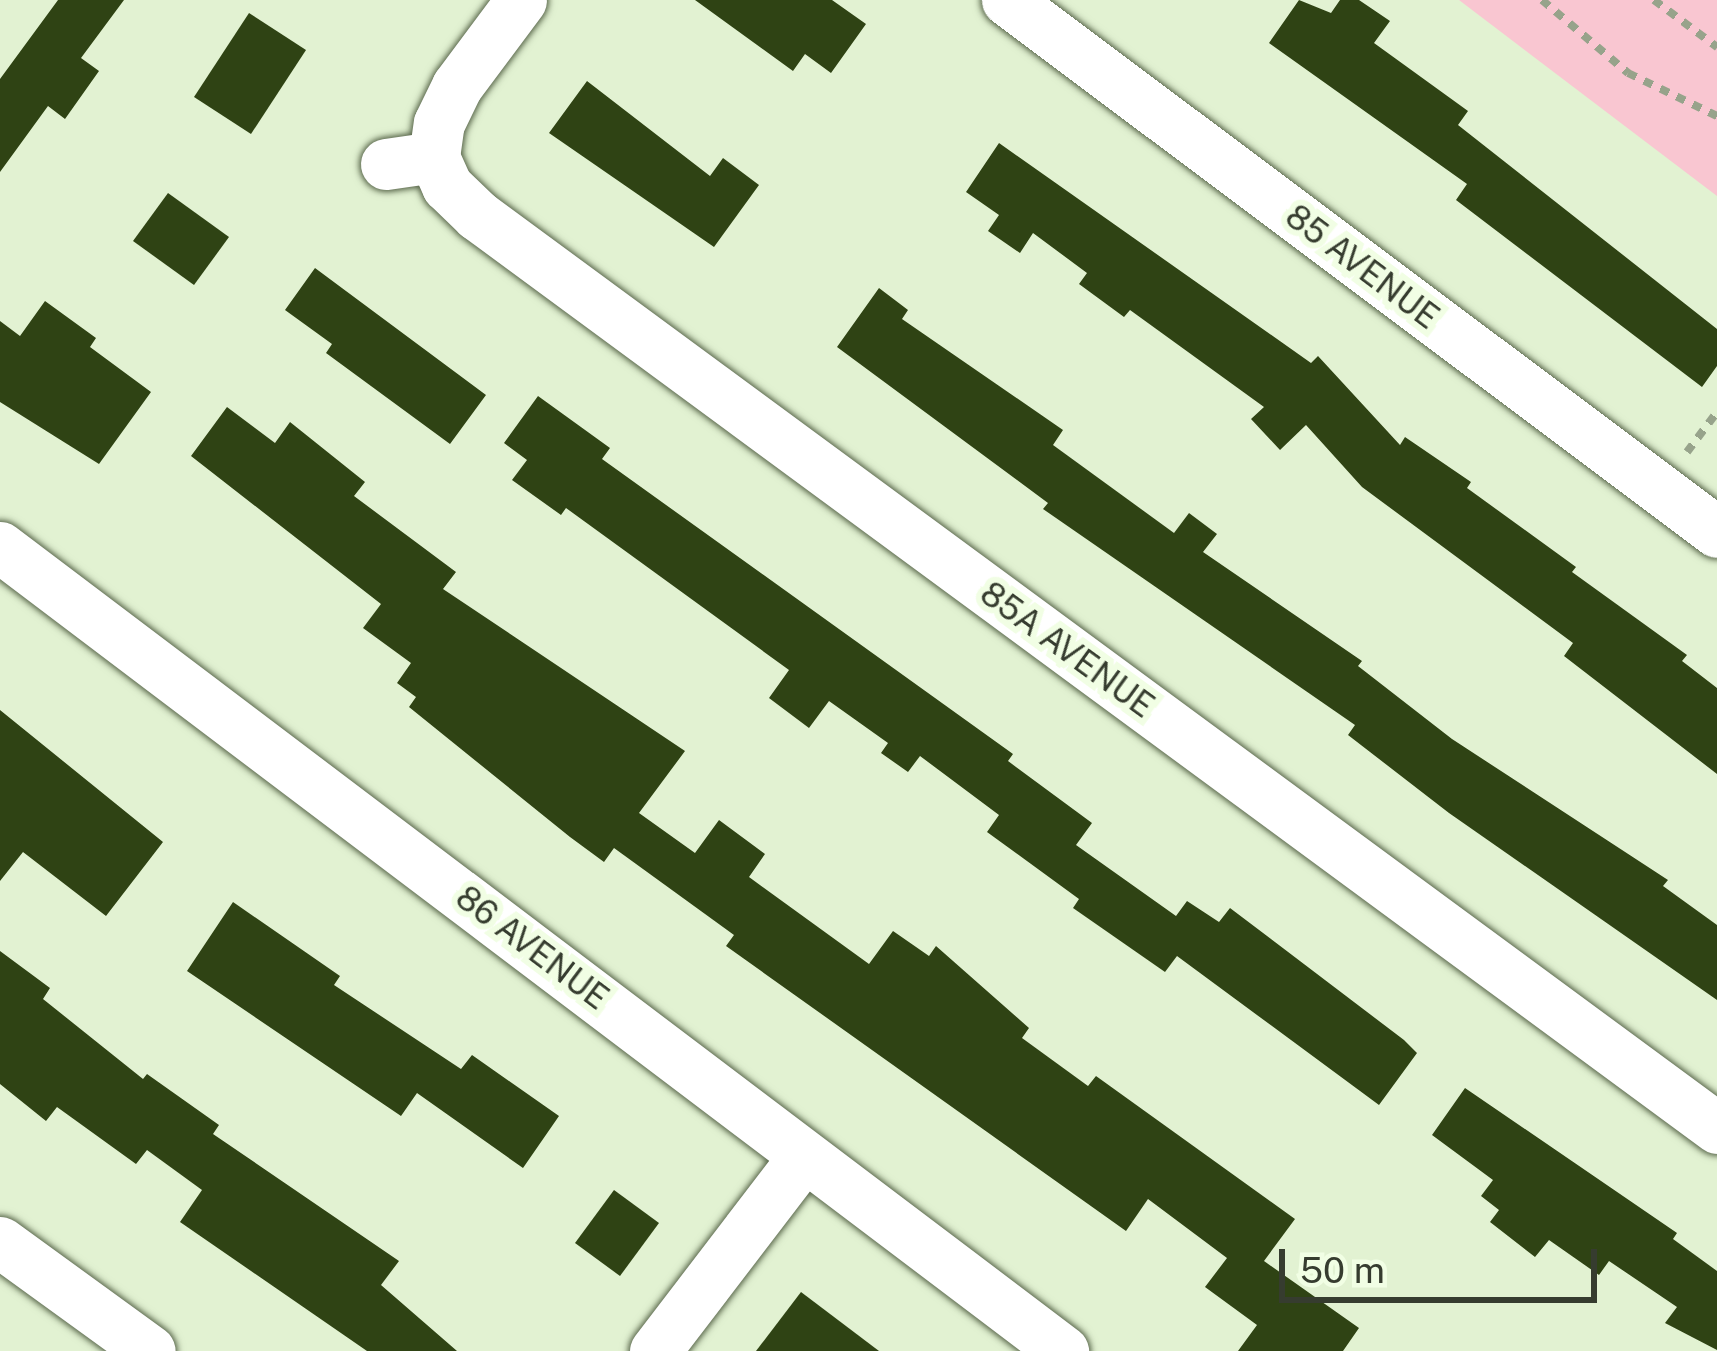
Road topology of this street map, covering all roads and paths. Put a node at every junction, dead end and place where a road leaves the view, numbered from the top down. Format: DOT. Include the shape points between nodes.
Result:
graph roads {
  1 [pos="521,0"];
  2 [pos="1007,0"];
  3 [pos="1542,0"];
  4 [pos="1654,0"];
  5 [pos="1717,47"];
  6 [pos="1717,116"];
  7 [pos="1717,412"];
  8 [pos="1679,463"];
  9 [pos="1717,532"];
  10 [pos="0,547"];
  11 [pos="1717,1127"];
  12 [pos="804,1156"];
  13 [pos="0,1242"];
  14 [pos="150,1351"];
  15 [pos="655,1351"];
  16 [pos="1063,1351"];
  1 -- 11 [label="street, 85A AVENUE" via="410,161"];
  2 -- 9 [label="street, 85 AVENUE"];
  3 -- 6 [label="path" via="1628,73"];
  4 -- 5 [label="path"];
  7 -- 8 [label="path"];
  10 -- 12 [label="street, 86 AVENUE"];
  12 -- 15 [label="street"];
  12 -- 16 [label="street, 86 AVENUE"];
  13 -- 14 [label="street"];
}
